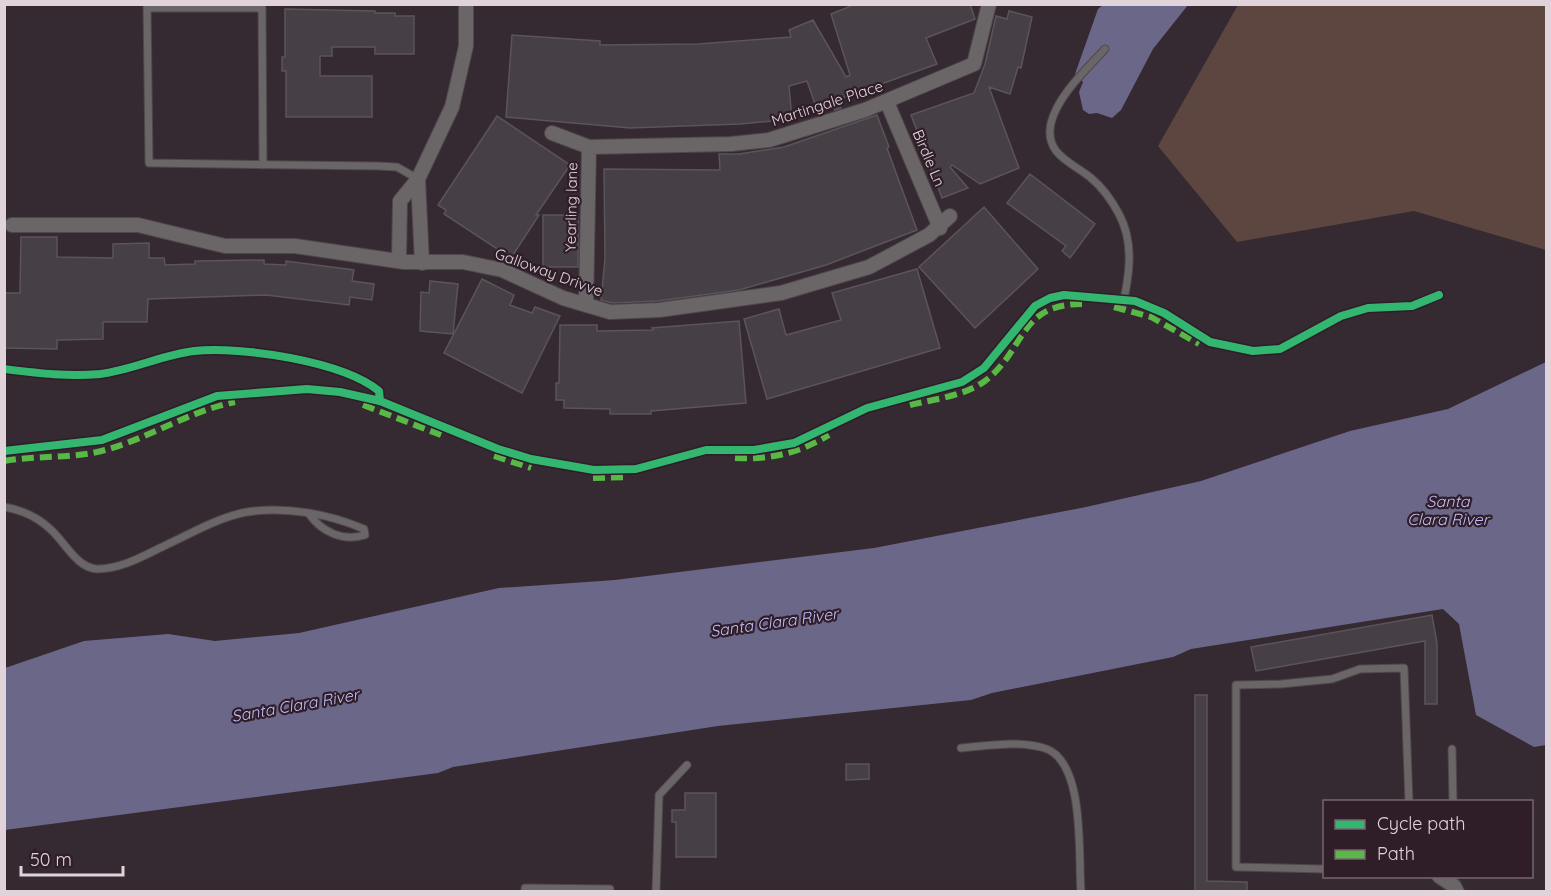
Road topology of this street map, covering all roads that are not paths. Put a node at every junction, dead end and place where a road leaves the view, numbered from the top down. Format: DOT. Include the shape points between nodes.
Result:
graph roads {
  1 [pos="466,4"];
  2 [pos="989,4"];
  3 [pos="147,6"];
  4 [pos="1105,49"];
  5 [pos="887,102"];
  6 [pos="552,133"];
  7 [pos="589,147"];
  8 [pos="263,165"];
  9 [pos="418,179"];
  10 [pos="950,216"];
  11 [pos="12,225"];
  12 [pos="940,228"];
  13 [pos="399,261"];
  14 [pos="422,263"];
  15 [pos="586,304"];
  16 [pos="1122,308"];
  17 [pos="4,507"];
  18 [pos="309,514"];
  19 [pos="961,748"];
  20 [pos="1452,749"];
  21 [pos="687,765"];
  22 [pos="1409,800"];
  23 [pos="1453,800"];
  24 [pos="1323,869"];
  25 [pos="525,891"];
  26 [pos="610,891"];
  27 [pos="656,891"];
  28 [pos="1081,891"];
  1 -- 9 [label="street" via="466,46 452,107"];
  2 -- 5 [label="street, Martingale Place" via="974,64"];
  3 -- 8 [label="lane" via="262,9"];
  3 -- 8 [label="lane" via="148,163"];
  4 -- 16 [label="lane" via="1065,97 1050,133 1061,158 1091,178 1120,216 1130,257"];
  5 -- 7 [label="street, Martingale Place" via="769,140"];
  5 -- 12 [label="street, Birdle Ln"];
  6 -- 7 [label="street, Martingale Place"];
  7 -- 15 [label="street, Yearling lane"];
  8 -- 9 [label="lane" via="397,167"];
  9 -- 13 [label="street" via="400,201"];
  9 -- 14 [label="street"];
  10 -- 12 [label="street, Galloway Drivve"];
  11 -- 13 [label="street, Galloway Drivve" via="138,225 225,246 295,246"];
  12 -- 15 [label="street, Galloway Drivve" via="869,267 781,292 659,310 610,312"];
  13 -- 14 [label="street, Galloway Drivve"];
  14 -- 15 [label="street, Galloway Drivve" via="463,262 502,270 563,298"];
  17 -- 18 [label="lane" via="34,517 50,528 79,561 97,569 136,560 211,523 247,512"];
  18 -- 18 [label="lane" via="341,519 364,528 365,535 338,536 317,525"];
  19 -- 28 [label="lane" via="1020,743 1046,748 1066,765 1074,785"];
  20 -- 23 [label="lane"];
  21 -- 27 [label="lane" via="659,795"];
  22 -- 24 [label="lane" via="1404,668 1360,669 1332,679 1236,685 1236,867"];
  25 -- 26 [label="lane"];
}
